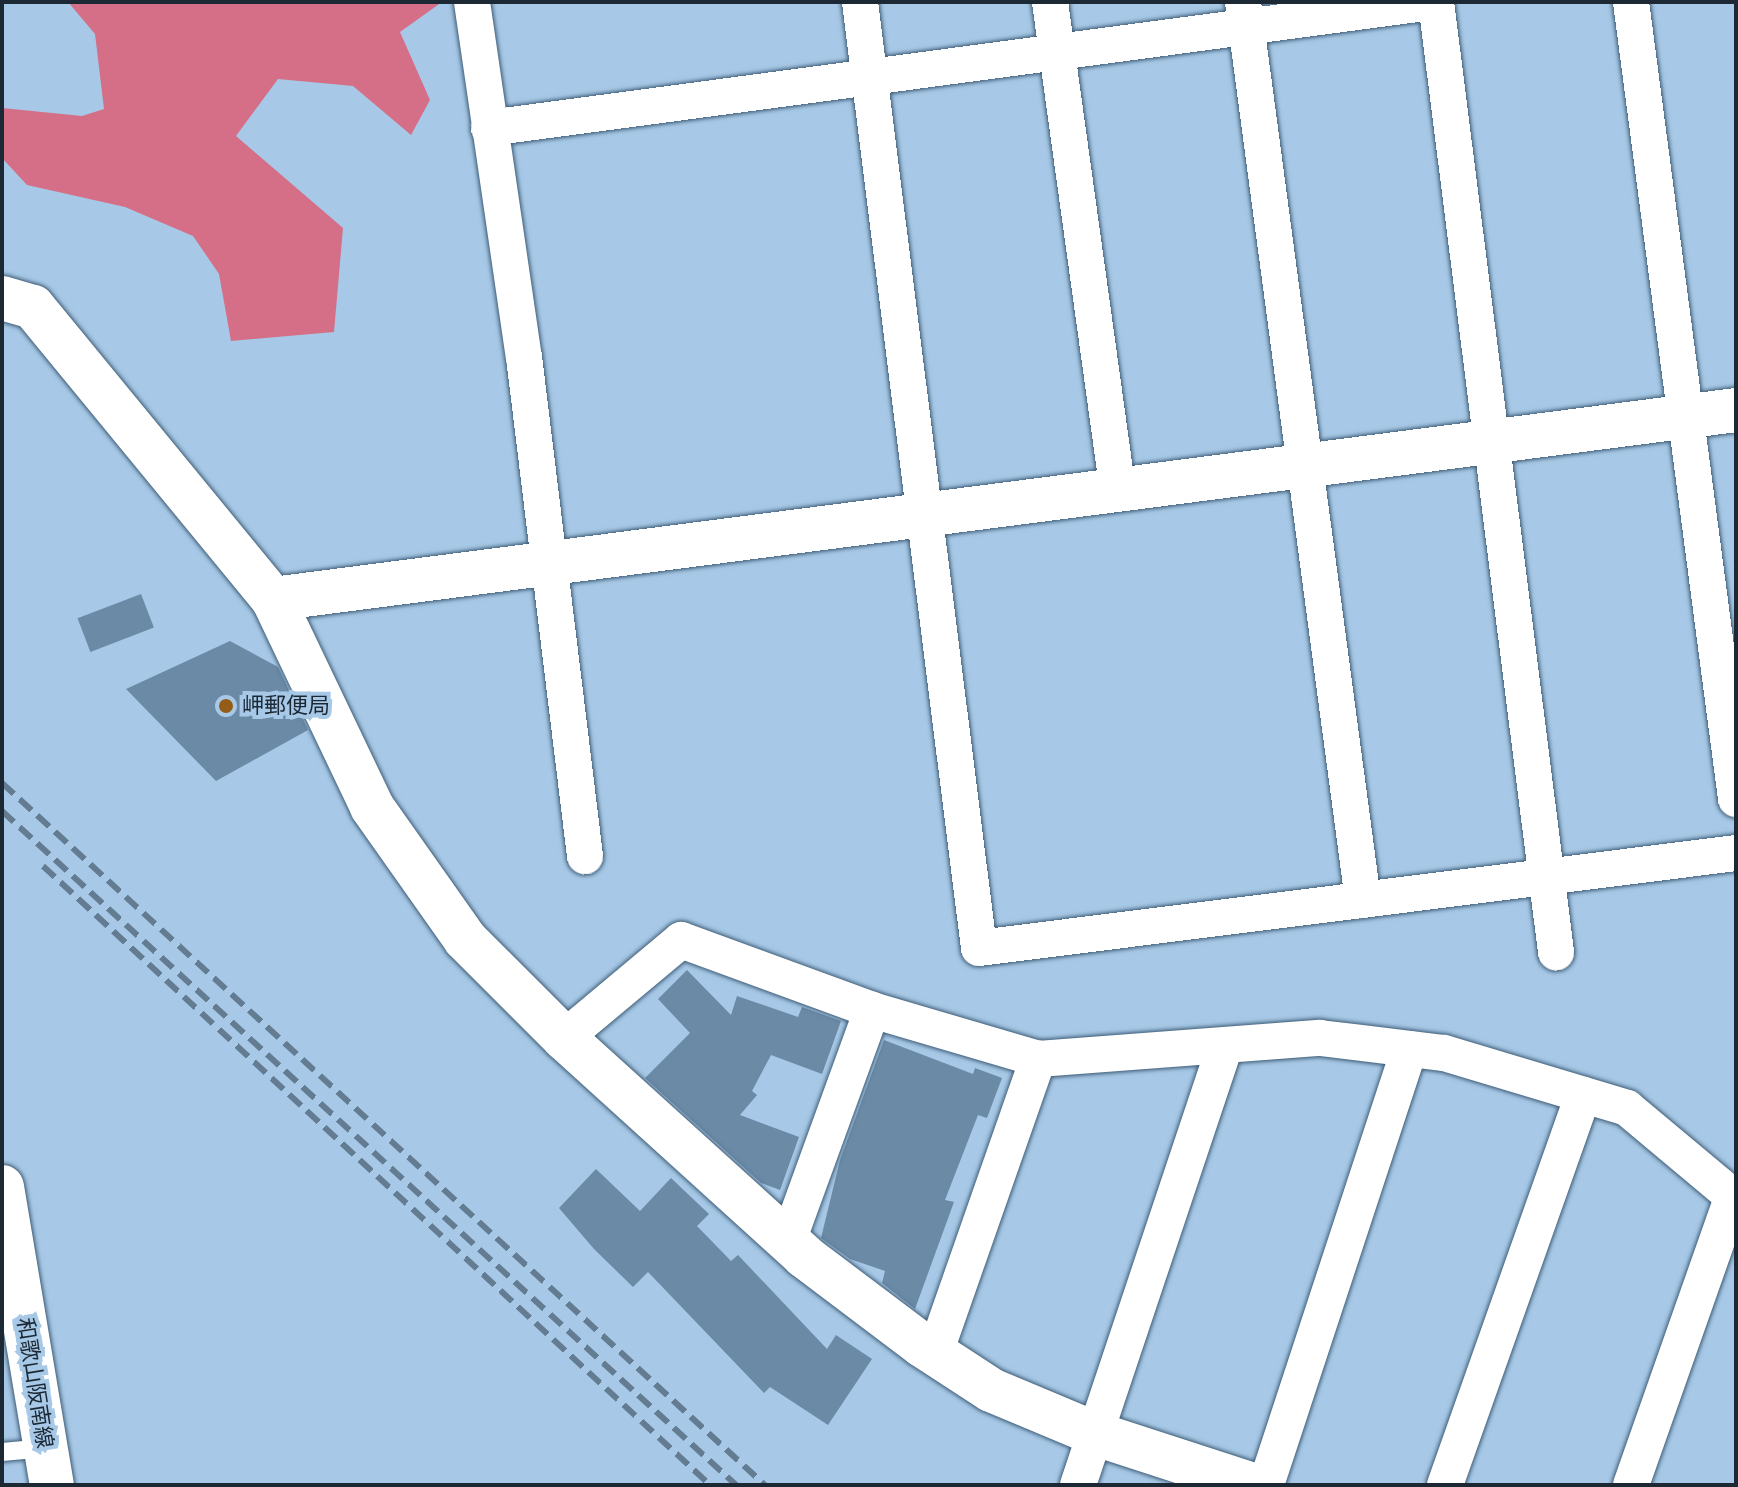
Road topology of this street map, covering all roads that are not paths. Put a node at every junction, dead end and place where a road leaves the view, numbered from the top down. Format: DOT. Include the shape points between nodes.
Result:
graph roads {
  1 [pos="472,2"];
  2 [pos="860,2"];
  3 [pos="1050,2"];
  4 [pos="1434,2"];
  5 [pos="1631,2"];
  6 [pos="1244,13"];
  7 [pos="1056,50"];
  8 [pos="867,78"];
  9 [pos="489,128"];
  10 [pos="2,298"];
  11 [pos="1736,410"];
  12 [pos="1683,417"];
  13 [pos="1493,442"];
  14 [pos="1305,467"];
  15 [pos="1118,489"];
  16 [pos="925,516"];
  17 [pos="549,561"];
  18 [pos="273,599"];
  19 [pos="1736,799"];
  20 [pos="1736,853"];
  21 [pos="585,856"];
  22 [pos="1545,877"];
  23 [pos="1363,900"];
  24 [pos="1556,952"];
  25 [pos="872,1010"];
  26 [pos="564,1038"];
  27 [pos="1225,1046"];
  28 [pos="1409,1049"];
  29 [pos="1038,1059"];
  30 [pos="1583,1095"];
  31 [pos="2,1187"];
  32 [pos="1734,1198"];
  33 [pos="788,1241"];
  34 [pos="14,1330"];
  35 [pos="935,1353"];
  36 [pos="1096,1434"];
  37 [pos="2,1452"];
  38 [pos="49,1466"];
  39 [pos="1078,1485"];
  40 [pos="1253,1485"];
  41 [pos="1266,1485"];
  42 [pos="1445,1485"];
  43 [pos="1631,1485"];
  1 -- 9 [label="street"];
  2 -- 8 [label="street"];
  3 -- 7 [label="street"];
  4 -- 6 [label="street"];
  4 -- 13 [label="street"];
  5 -- 12 [label="street"];
  6 -- 7 [label="street"];
  6 -- 14 [label="street"];
  7 -- 8 [label="street"];
  7 -- 15 [label="street"];
  8 -- 9 [label="street"];
  8 -- 16 [label="street"];
  9 -- 17 [label="street"];
  10 -- 18 [label="street" via="33,307"];
  11 -- 12 [label="street"];
  12 -- 13 [label="street"];
  12 -- 19 [label="street"];
  13 -- 14 [label="street"];
  13 -- 22 [label="street"];
  14 -- 15 [label="street"];
  14 -- 23 [label="street"];
  15 -- 16 [label="street"];
  16 -- 17 [label="street"];
  16 -- 23 [label="street" via="979,948"];
  17 -- 18 [label="street"];
  17 -- 21 [label="street"];
  18 -- 26 [label="street" via="372,807 465,939"];
  20 -- 22 [label="street"];
  22 -- 23 [label="street"];
  22 -- 24 [label="street"];
  25 -- 26 [label="street" via="681,940"];
  25 -- 29 [label="street"];
  25 -- 33 [label="street"];
  26 -- 33 [label="street"];
  27 -- 28 [label="street" via="1320,1038"];
  27 -- 29 [label="street"];
  27 -- 36 [label="street"];
  28 -- 30 [label="street" via="1444,1053"];
  28 -- 41 [label="street"];
  29 -- 35 [label="street"];
  30 -- 32 [label="street" via="1627,1108"];
  30 -- 42 [label="street"];
  31 -- 34 [label="street, 和歌山阪南線"];
  32 -- 43 [label="street"];
  33 -- 35 [label="street"];
  34 -- 38 [label="street, 和歌山阪南線"];
  35 -- 36 [label="street" via="991,1390"];
  36 -- 39 [label="street"];
  36 -- 40 [label="street"];
  37 -- 38 [label="lane"];
}
